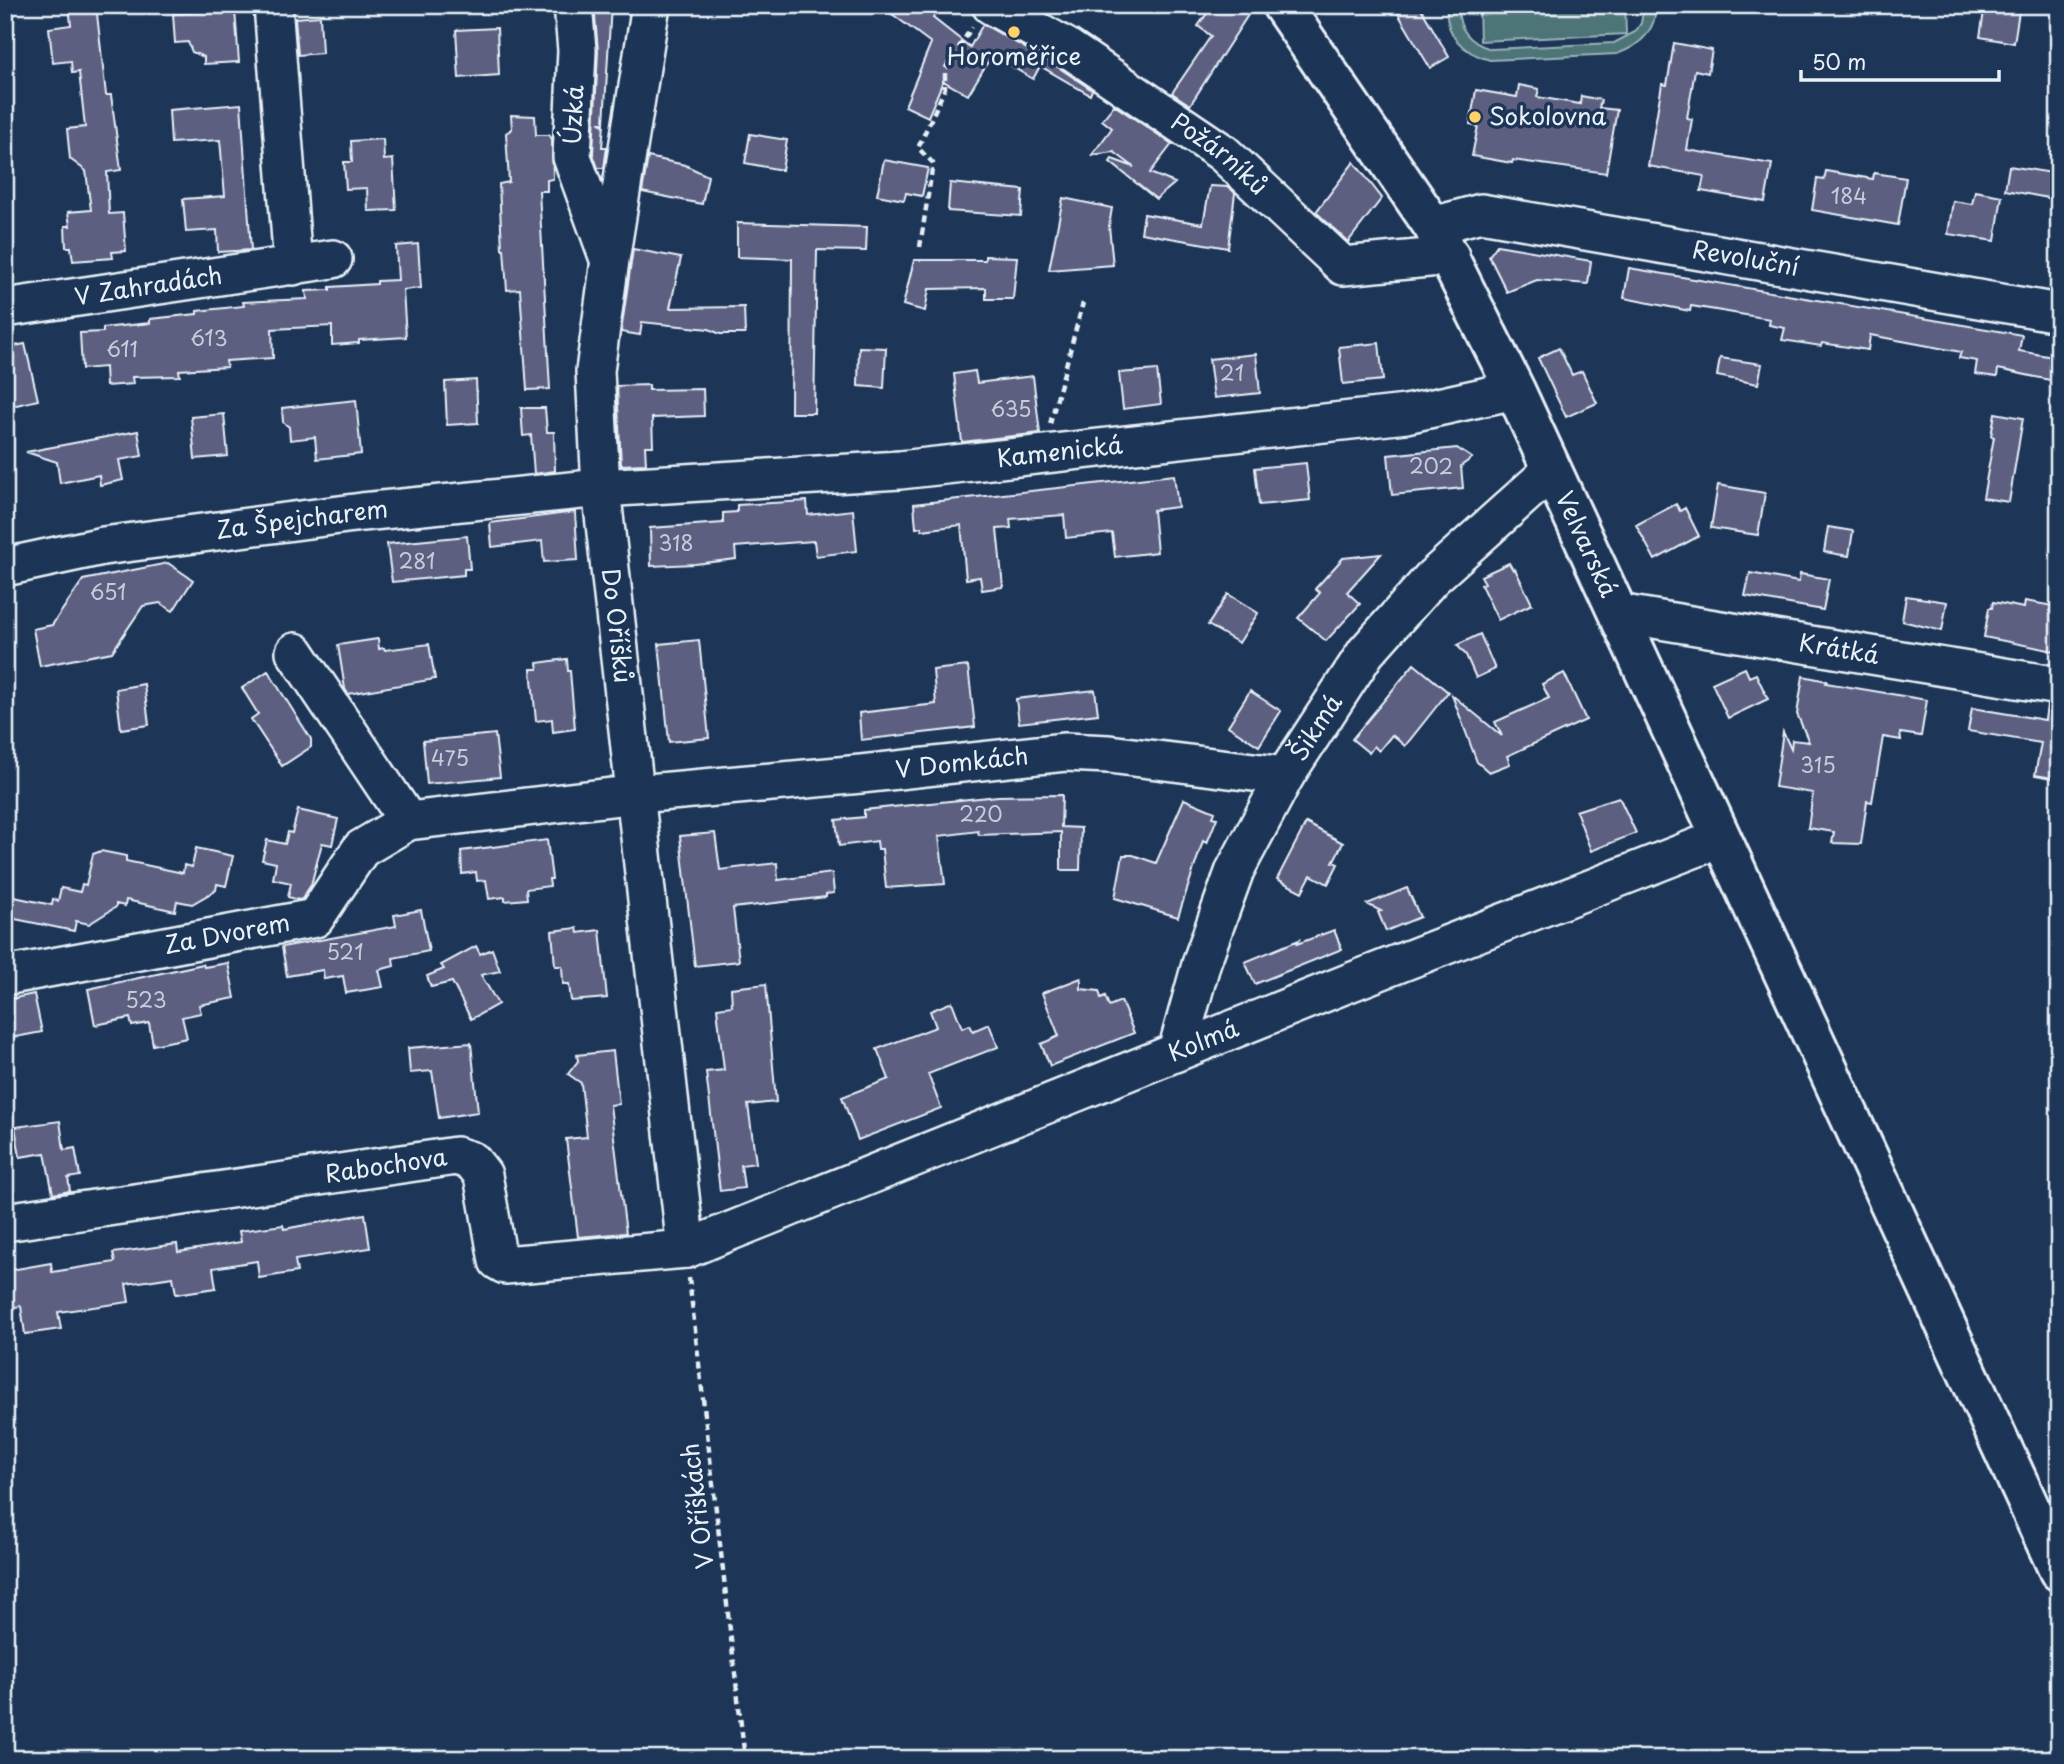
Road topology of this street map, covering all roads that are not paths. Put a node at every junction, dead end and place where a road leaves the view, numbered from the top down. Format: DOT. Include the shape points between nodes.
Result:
graph roads {
  1 [pos="273,5"];
  2 [pos="573,5"];
  3 [pos="652,5"];
  4 [pos="1282,5"];
  5 [pos="985,11"];
  6 [pos="1441,241"];
  7 [pos="332,259"];
  8 [pos="610,260"];
  9 [pos="293,265"];
  10 [pos="6,302"];
  11 [pos="2059,313"];
  12 [pos="1515,390"];
  13 [pos="1552,470"];
  14 [pos="601,488"];
  15 [pos="5,567"];
  16 [pos="1618,613"];
  17 [pos="295,652"];
  18 [pos="2059,686"];
  19 [pos="1285,776"];
  20 [pos="637,794"];
  21 [pos="408,821"];
  22 [pos="1721,838"];
  23 [pos="5,976"];
  24 [pos="1177,1051"];
  25 [pos="5,1223"];
  26 [pos="686,1249"];
  27 [pos="2059,1571"];
  1 -- 9 [label="street"];
  2 -- 8 [label="street, Úzká" via="577,50 572,158"];
  3 -- 8 [label="street, Do Oříšků"];
  4 -- 6 [label="main road, Velvarská"];
  5 -- 6 [label="street, Požárníků" via="1066,47 1223,153 1343,266"];
  6 -- 11 [label="street, Revoluční" via="1481,213"];
  6 -- 12 [label="main road, Velvarská"];
  7 -- 9 [label="street, V Zahradách"];
  8 -- 14 [label="street, Do Oříšků" via="595,371"];
  9 -- 10 [label="street, V Zahradách"];
  12 -- 13 [label="main road, Velvarská"];
  12 -- 14 [label="street, Kamenická" via="1406,414 900,470"];
  13 -- 16 [label="main road, Velvarská"];
  13 -- 19 [label="street, Šikmá" via="1432,579 1366,652"];
  14 -- 15 [label="street, Za Špejcharem" via="362,512 103,546"];
  14 -- 20 [label="street, Do Oříšků"];
  16 -- 18 [label="street, Krátká"];
  16 -- 22 [label="main road, Velvarská"];
  17 -- 21 [label="street"];
  19 -- 20 [label="street, V Domkách" via="1065,752"];
  19 -- 24 [label="street, Šikmá" via="1236,870 1202,961"];
  20 -- 21 [label="street, Za Dvorem"];
  20 -- 26 [label="street, Do Oříšků"];
  21 -- 23 [label="street, Za Dvorem" via="361,849 315,918"];
  22 -- 24 [label="street, Kolmá"];
  22 -- 27 [label="main road, Velvarská"];
  24 -- 26 [label="street, Kolmá"];
  25 -- 26 [label="street, Rabochova" via="456,1156 472,1161 483,1175 494,1246 498,1261 505,1265"];
}
